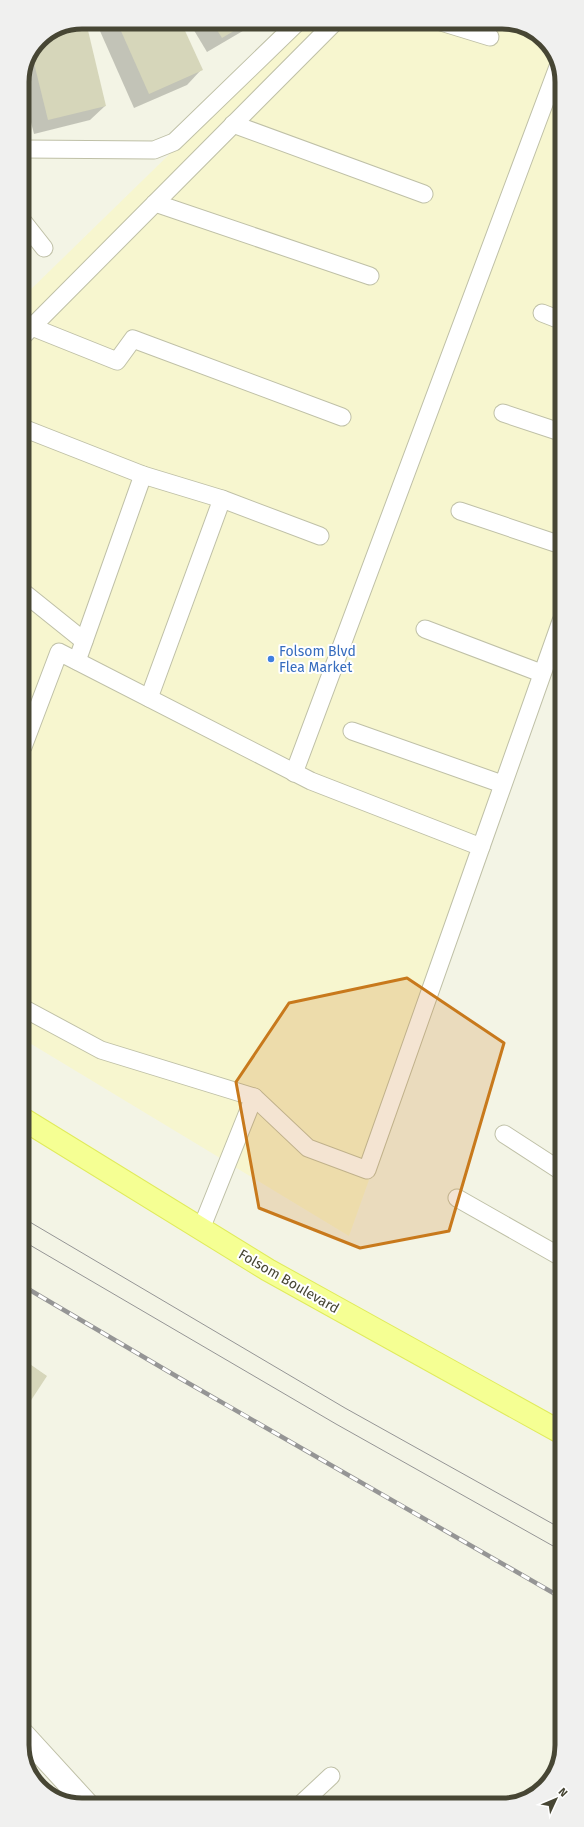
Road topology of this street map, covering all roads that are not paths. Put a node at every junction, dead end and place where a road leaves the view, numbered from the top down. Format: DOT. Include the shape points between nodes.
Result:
graph roads {
  1 [pos="291,29"];
  2 [pos="328,29"];
  3 [pos="463,29"];
  4 [pos="490,37"];
  5 [pos="555,75"];
  6 [pos="233,124"];
  7 [pos="29,149"];
  8 [pos="424,194"];
  9 [pos="155,203"];
  10 [pos="29,229"];
  11 [pos="44,248"];
  12 [pos="370,276"];
  13 [pos="542,312"];
  14 [pos="555,318"];
  15 [pos="29,330"];
  16 [pos="29,333"];
  17 [pos="503,413"];
  18 [pos="342,417"];
  19 [pos="555,430"];
  20 [pos="29,431"];
  21 [pos="143,475"];
  22 [pos="222,499"];
  23 [pos="460,511"];
  24 [pos="320,536"];
  25 [pos="555,543"];
  26 [pos="29,597"];
  27 [pos="425,629"];
  28 [pos="555,637"];
  29 [pos="84,641"];
  30 [pos="77,661"];
  31 [pos="541,673"];
  32 [pos="149,698"];
  33 [pos="352,731"];
  34 [pos="29,732"];
  35 [pos="294,773"];
  36 [pos="502,784"];
  37 [pos="482,847"];
  38 [pos="29,1011"];
  39 [pos="254,1097"];
  40 [pos="29,1123"];
  41 [pos="504,1134"];
  42 [pos="555,1167"];
  43 [pos="457,1198"];
  44 [pos="201,1229"];
  45 [pos="555,1254"];
  46 [pos="555,1429"];
  47 [pos="29,1740"];
  48 [pos="332,1776"];
  49 [pos="82,1798"];
  50 [pos="308,1798"];
  1 -- 7 [label="lane" via="174,142 154,150"];
  2 -- 6 [label="lane"];
  3 -- 4 [label="lane"];
  5 -- 35 [label="lane"];
  6 -- 8 [label="lane"];
  6 -- 9 [label="lane"];
  9 -- 12 [label="lane"];
  9 -- 15 [label="lane"];
  10 -- 11 [label="lane"];
  13 -- 14 [label="lane"];
  16 -- 18 [label="lane" via="117,361 133,339"];
  17 -- 19 [label="lane"];
  20 -- 21 [label="lane"];
  21 -- 22 [label="lane"];
  21 -- 29 [label="lane"];
  22 -- 24 [label="lane"];
  22 -- 32 [label="lane"];
  23 -- 25 [label="lane"];
  26 -- 29 [label="lane"];
  27 -- 31 [label="lane"];
  28 -- 31 [label="lane"];
  29 -- 30 [label="lane"];
  30 -- 32 [label="lane"];
  30 -- 34 [label="lane" via="60,652"];
  31 -- 36 [label="lane"];
  32 -- 35 [label="lane"];
  33 -- 36 [label="lane"];
  35 -- 37 [label="lane" via="311,782"];
  36 -- 37 [label="lane"];
  37 -- 39 [label="lane" via="367,1170 308,1148"];
  38 -- 39 [label="lane" via="101,1050"];
  39 -- 44 [label="lane"];
  40 -- 44 [label="main road, Folsom Boulevard"];
  41 -- 42 [label="lane"];
  43 -- 45 [label="lane"];
  44 -- 46 [label="main road, Folsom Boulevard" via="268,1270"];
  47 -- 49 [label="street"];
  48 -- 50 [label="lane"];
}
